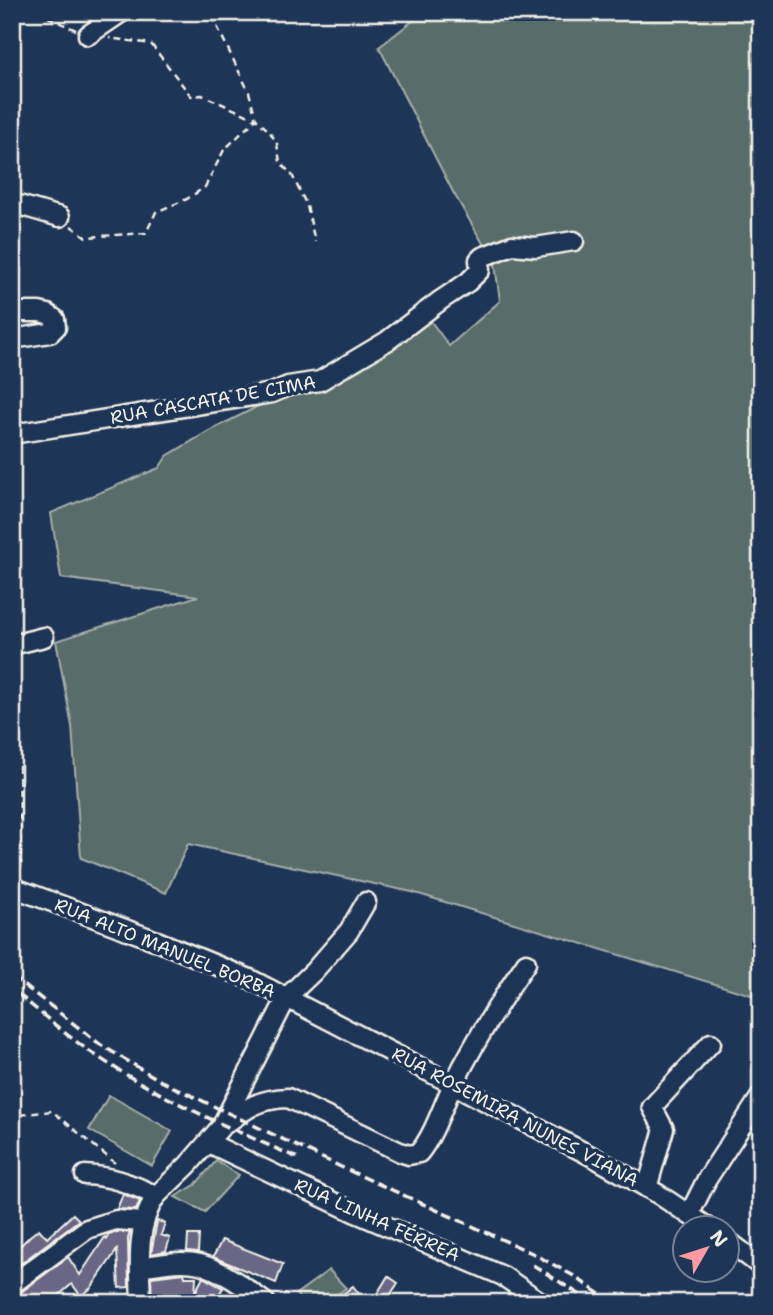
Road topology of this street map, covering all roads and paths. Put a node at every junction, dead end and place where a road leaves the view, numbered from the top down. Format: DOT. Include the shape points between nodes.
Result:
graph roads {
  1 [pos="37,12"];
  2 [pos="122,12"];
  3 [pos="212,16"];
  4 [pos="88,35"];
  5 [pos="256,120"];
  6 [pos="12,203"];
  7 [pos="60,217"];
  8 [pos="574,241"];
  9 [pos="315,242"];
  10 [pos="12,312"];
  11 [pos="12,339"];
  12 [pos="12,434"];
  13 [pos="44,637"];
  14 [pos="12,645"];
  15 [pos="19,765"];
  16 [pos="17,889"];
  17 [pos="366,902"];
  18 [pos="526,963"];
  19 [pos="287,997"];
  20 [pos="317,1012"];
  21 [pos="711,1043"];
  22 [pos="454,1083"];
  23 [pos="761,1096"];
  24 [pos="221,1127"];
  25 [pos="209,1143"];
  26 [pos="12,1160"];
  27 [pos="119,1166"];
  28 [pos="85,1175"];
  29 [pos="647,1188"];
  30 [pos="156,1196"];
  31 [pos="690,1213"];
  32 [pos="143,1222"];
  33 [pos="742,1252"];
  34 [pos="761,1266"];
  35 [pos="140,1267"];
  36 [pos="14,1283"];
  37 [pos="141,1303"];
  38 [pos="266,1303"];
  39 [pos="542,1303"];
  1 -- 4 [label="path"];
  2 -- 4 [label="street"];
  3 -- 5 [label="path" via="248,92"];
  4 -- 5 [label="path" via="151,44 191,96 202,95"];
  5 -- 7 [label="path" via="224,150 205,187 156,212 146,233 86,237"];
  5 -- 9 [label="path" via="270,132 280,162 292,174 307,206"];
  6 -- 7 [label="street"];
  8 -- 12 [label="street, RUA CASCATA DE CIMA" via="537,247 512,245 482,257 480,270 468,282 387,341 320,382"];
  10 -- 11 [label="street" via="48,314 56,327 54,332"];
  13 -- 14 [label="street"];
  15 -- 16 [label="path"];
  16 -- 19 [label="street, RUA ALTO MANUEL BORBA" via="195,956"];
  17 -- 19 [label="street" via="349,931"];
  18 -- 22 [label="street"];
  19 -- 20 [label="street, RUA ALTO MANUEL BORBA"];
  19 -- 24 [label="street"];
  20 -- 22 [label="street, RUA ROSEMIRA NUNES VIANA"];
  21 -- 29 [label="street" via="652,1107 664,1129"];
  22 -- 24 [label="street" via="427,1142 414,1155 288,1098 250,1106"];
  22 -- 29 [label="street, RUA ROSEMIRA NUNES VIANA"];
  23 -- 31 [label="street"];
  24 -- 25 [label="street"];
  25 -- 30 [label="street"];
  25 -- 39 [label="street, RUA LINHA FÉRREA" via="503,1276"];
  26 -- 27 [label="path" via="18,1115 52,1111"];
  28 -- 30 [label="street" via="124,1181"];
  29 -- 31 [label="street, RUA ROSEMIRA NUNES VIANA"];
  30 -- 32 [label="street"];
  32 -- 35 [label="street"];
  32 -- 36 [label="street" via="116,1220 88,1229"];
  33 -- 34 [label="street"];
  35 -- 37 [label="street"];
  35 -- 38 [label="street" via="199,1264"];
}
